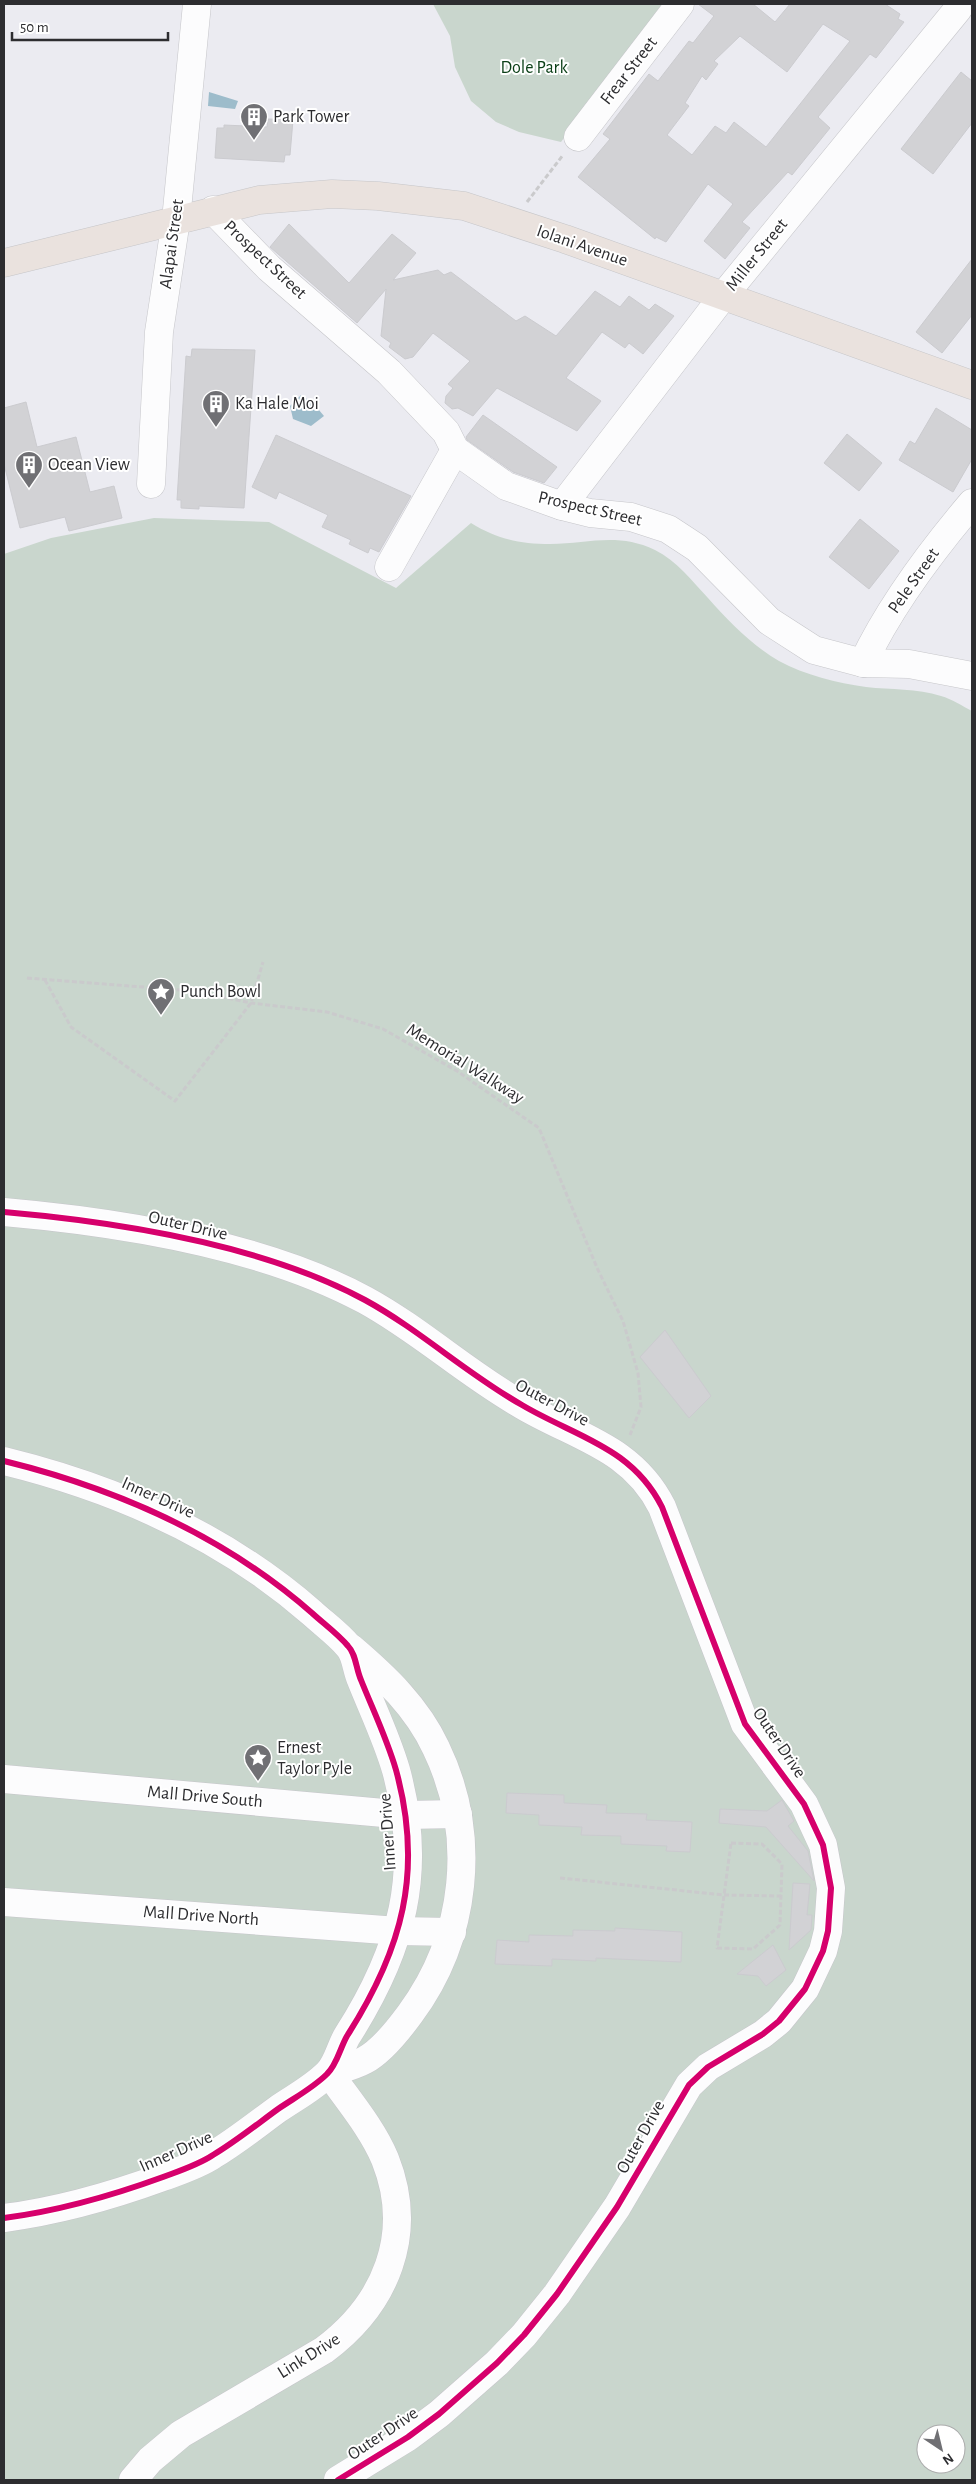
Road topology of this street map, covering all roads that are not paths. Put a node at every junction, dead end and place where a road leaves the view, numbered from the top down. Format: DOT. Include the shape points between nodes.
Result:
graph roads {
  1 [pos="197,4"];
  2 [pos="680,4"];
  3 [pos="961,11"];
  4 [pos="578,137"];
  5 [pos="213,210"];
  6 [pos="176,220"];
  7 [pos="4,262"];
  8 [pos="724,295"];
  9 [pos="972,385"];
  10 [pos="456,450"];
  11 [pos="151,484"];
  12 [pos="972,503"];
  13 [pos="562,506"];
  14 [pos="389,567"];
  15 [pos="864,663"];
  16 [pos="972,676"];
  17 [pos="4,1212"];
  18 [pos="4,1461"];
  19 [pos="351,1648"];
  20 [pos="4,1779"];
  21 [pos="458,1814"];
  22 [pos="406,1815"];
  23 [pos="4,1902"];
  24 [pos="398,1931"];
  25 [pos="452,1932"];
  26 [pos="329,2072"];
  27 [pos="4,2218"];
  28 [pos="132,2480"];
  29 [pos="338,2480"];
  1 -- 6 [label="street, Alapai Street"];
  2 -- 4 [label="street, Frear Street"];
  3 -- 8 [label="street, Miller Street"];
  5 -- 6 [label="main road, Iolani Avenue"];
  5 -- 8 [label="main road, Iolani Avenue" via="259,200 332,194 464,206"];
  5 -- 10 [label="street, Prospect Street" via="269,268 389,372 446,432"];
  6 -- 7 [label="main road"];
  6 -- 11 [label="street, Alapai Street" via="160,332"];
  8 -- 9 [label="main road, Iolani Avenue"];
  8 -- 13 [label="street, Miller Street"];
  10 -- 13 [label="street, Prospect Street" via="506,486"];
  10 -- 14 [label="street"];
  12 -- 15 [label="street, Pele Street" via="879,630"];
  13 -- 15 [label="street, Prospect Street" via="590,513 631,517 668,529 696,548 769,621 814,650"];
  15 -- 16 [label="street, Prospect Street" via="909,664"];
  17 -- 29 [label="street, Outer Drive" via="160,1234 242,1254 309,1276 378,1307 521,1405 621,1456 646,1480 662,1507 745,1724 804,1804 815,1824 828,1866 831,1888 826,1938 805,1989 779,2021 708,2067 689,2085 617,2207 524,2335 439,2414"];
  18 -- 19 [label="street, Inner Drive" via="108,1492 200,1533 292,1596"];
  19 -- 21 [label="street" via="392,1685 424,1726 446,1771"];
  19 -- 22 [label="street, Inner Drive" via="393,1761"];
  20 -- 22 [label="street, Mall Drive South"];
  21 -- 22 [label="street, Mall Drive South"];
  21 -- 25 [label="street" via="462,1872"];
  22 -- 24 [label="street, Inner Drive" via="407,1871"];
  23 -- 24 [label="street, Mall Drive North"];
  24 -- 25 [label="street, Mall Drive North"];
  24 -- 26 [label="street, Inner Drive" via="377,1988"];
  25 -- 26 [label="street" via="434,1976 405,2021 366,2060"];
  26 -- 27 [label="street, Inner Drive" via="211,2157 106,2196"];
  26 -- 28 [label="street, Link Drive" via="375,2138 392,2178 396,2200 395,2244 382,2285 362,2316 342,2337 180,2434"];
}
